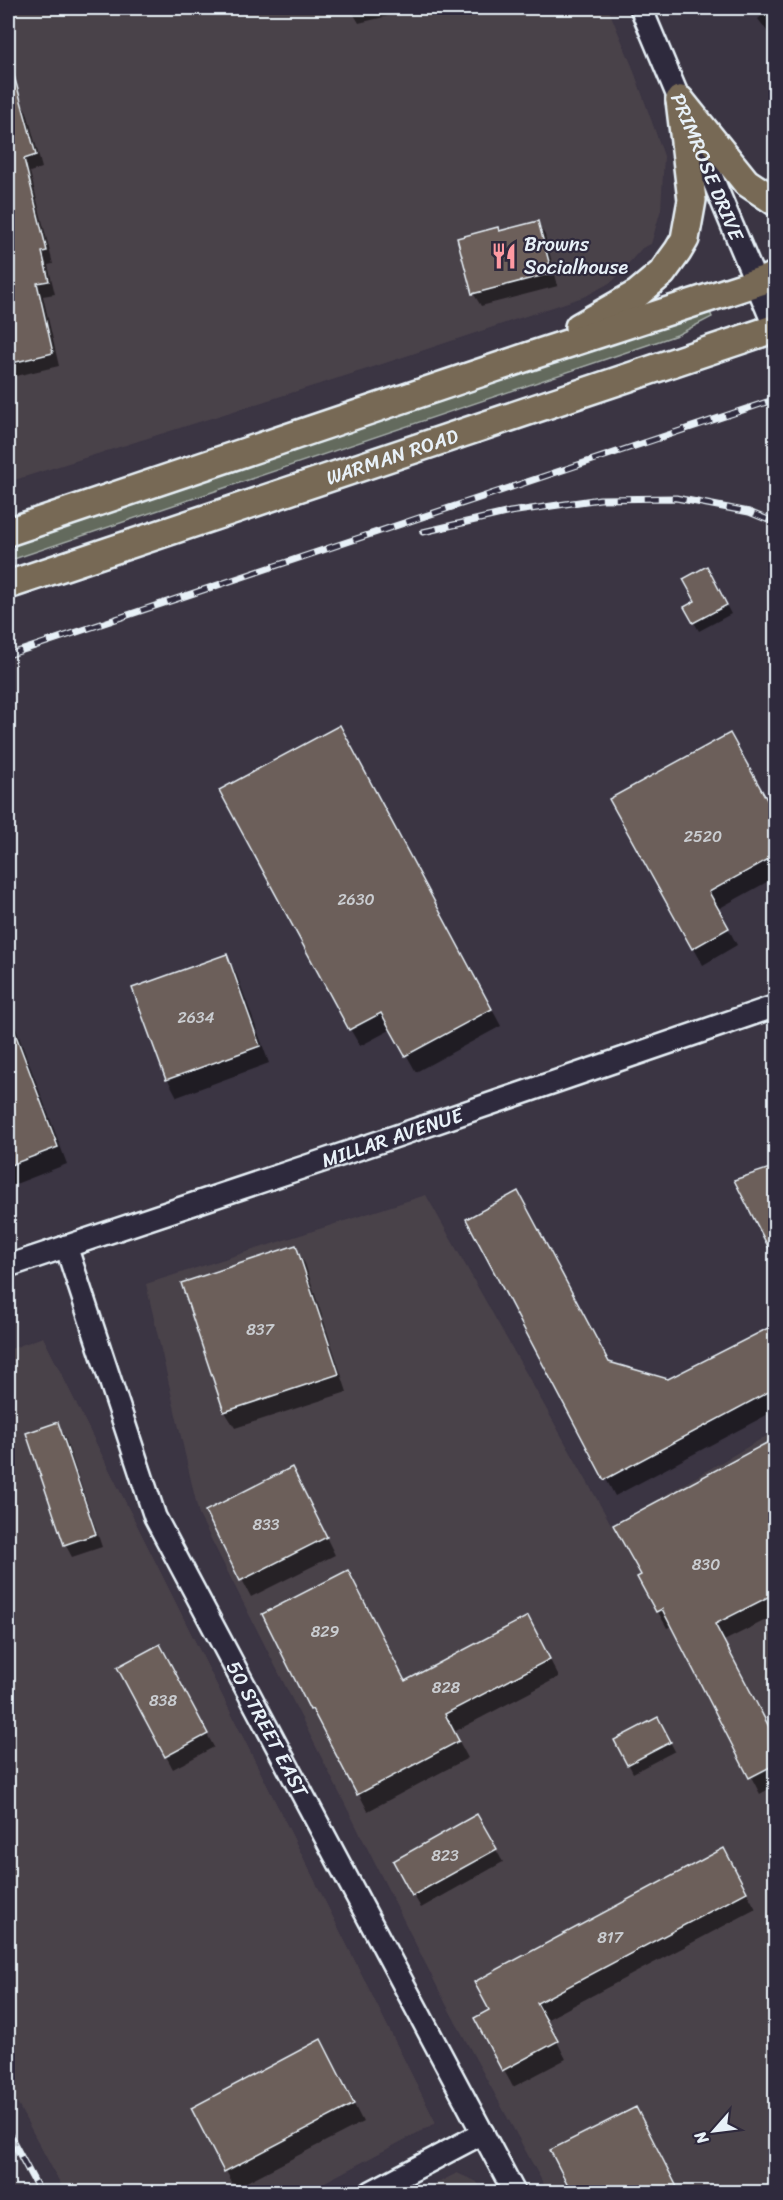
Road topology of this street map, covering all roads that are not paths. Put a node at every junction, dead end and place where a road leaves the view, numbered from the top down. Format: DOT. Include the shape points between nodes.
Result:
graph roads {
  1 [pos="641,8"];
  2 [pos="680,100"];
  3 [pos="776,202"];
  4 [pos="766,279"];
  5 [pos="775,328"];
  6 [pos="530,356"];
  7 [pos="8,532"];
  8 [pos="8,585"];
  9 [pos="775,1008"];
  10 [pos="66,1246"];
  11 [pos="8,1266"];
  12 [pos="483,2133"];
  13 [pos="371,2193"];
  14 [pos="514,2193"];
  1 -- 2 [label="street, PRIMROSE DRIVE"];
  2 -- 3 [label="main road" via="746,182"];
  2 -- 4 [label="street, PRIMROSE DRIVE"];
  2 -- 6 [label="main road" via="692,200 685,239 678,251 662,273 637,294"];
  4 -- 5 [label="street, PRIMROSE DRIVE"];
  4 -- 6 [label="main road"];
  5 -- 8 [label="main road, WARMAN ROAD"];
  6 -- 7 [label="main road"];
  9 -- 10 [label="street, MILLAR AVENUE"];
  10 -- 11 [label="street, MILLAR AVENUE"];
  10 -- 12 [label="street, 50 STREET EAST" via="155,1516"];
  12 -- 13 [label="street"];
  12 -- 14 [label="street, 50 STREET EAST"];
}
